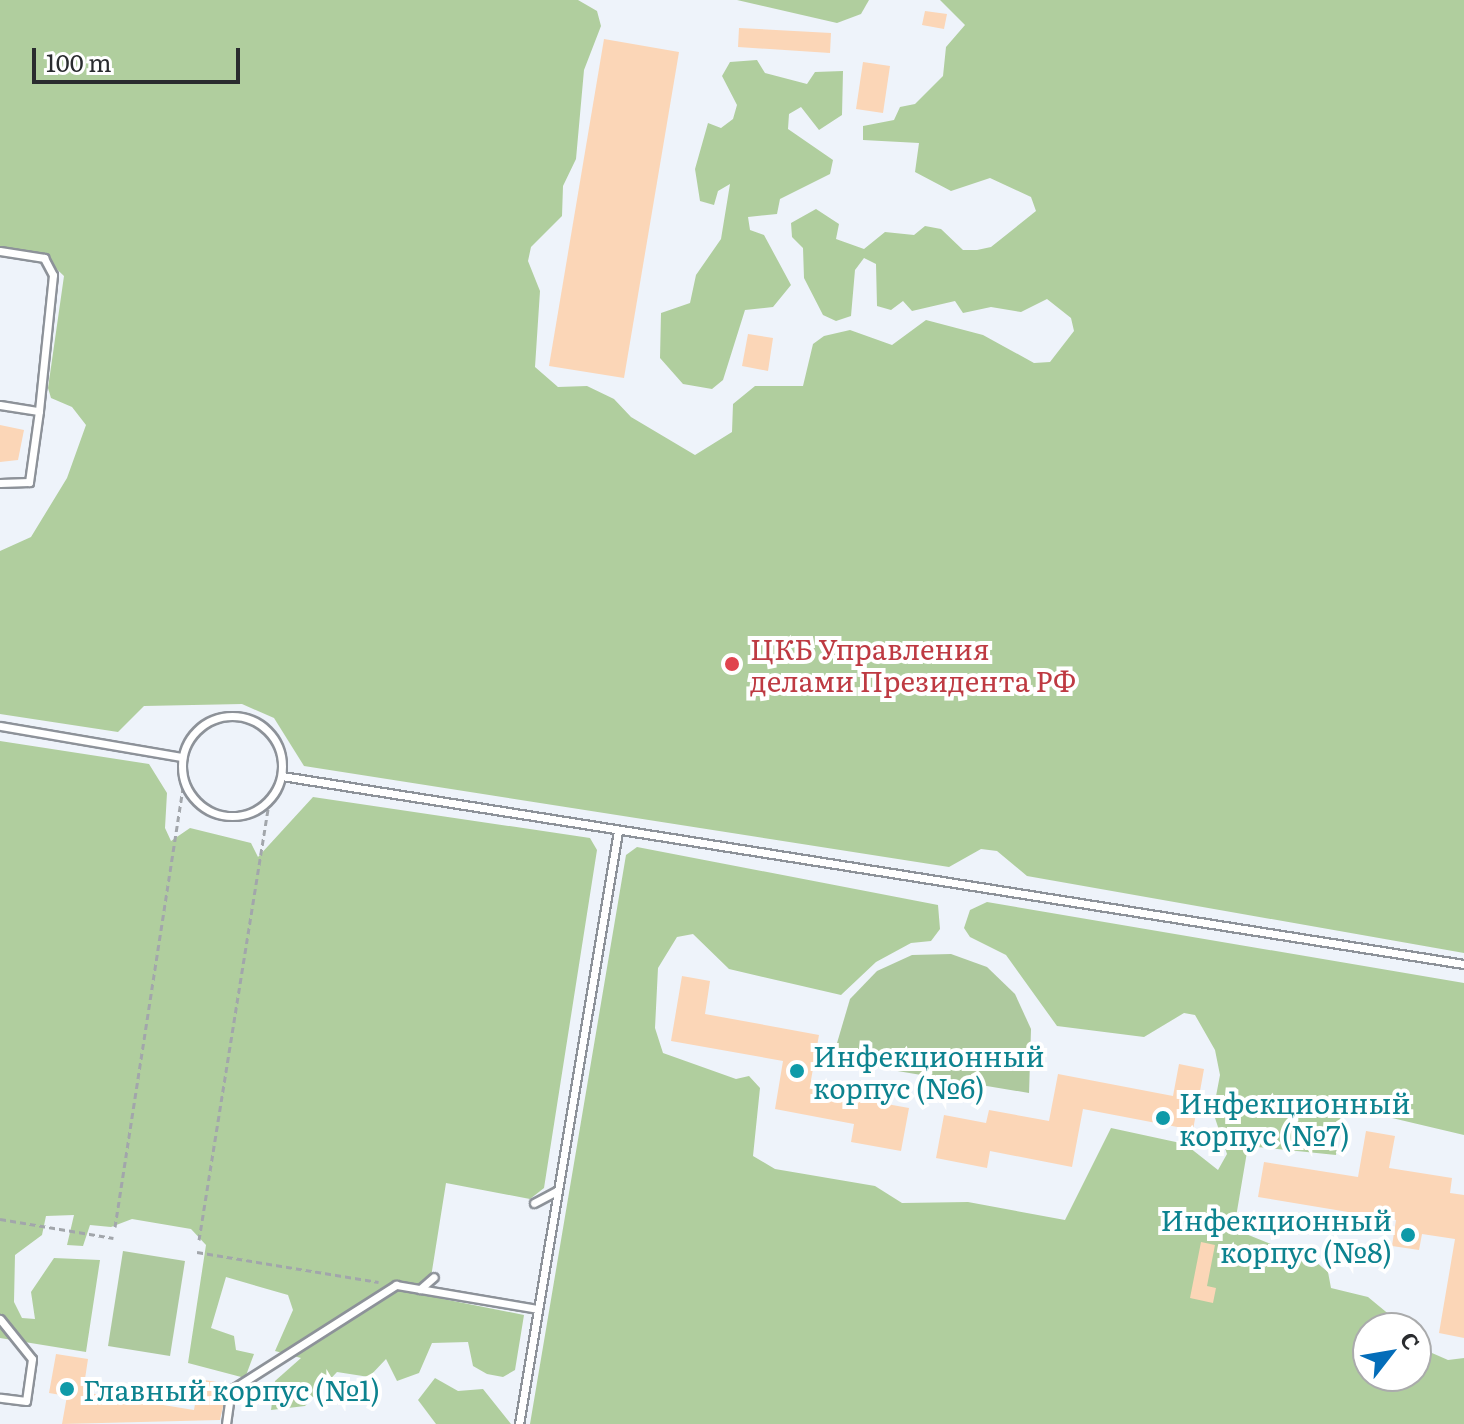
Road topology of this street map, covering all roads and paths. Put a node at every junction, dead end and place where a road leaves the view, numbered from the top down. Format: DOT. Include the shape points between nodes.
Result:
graph roads {
  1 [pos="0,251"];
  2 [pos="0,405"];
  3 [pos="39,411"];
  4 [pos="0,483"];
  5 [pos="0,726"];
  6 [pos="182,757"];
  7 [pos="282,776"];
  8 [pos="184,783"];
  9 [pos="270,799"];
  10 [pos="618,831"];
  11 [pos="1464,964"];
  12 [pos="557,1191"];
  13 [pos="534,1203"];
  14 [pos="0,1219"];
  15 [pos="115,1227"];
  16 [pos="113,1238"];
  17 [pos="199,1240"];
  18 [pos="197,1252"];
  19 [pos="434,1277"];
  20 [pos="396,1285"];
  21 [pos="420,1289"];
  22 [pos="538,1309"];
  23 [pos="0,1319"];
  24 [pos="0,1398"];
  25 [pos="226,1424"];
  26 [pos="519,1424"];
  1 -- 3 [label="lane" via="44,258 53,275"];
  2 -- 3 [label="lane"];
  3 -- 4 [label="lane" via="29,482"];
  5 -- 6 [label="lane"];
  6 -- 7 [label="lane" via="203,725 241,716 273,738"];
  6 -- 8 [label="lane"];
  7 -- 9 [label="lane"];
  7 -- 10 [label="lane"];
  8 -- 9 [label="lane" via="199,805 223,816 249,814"];
  8 -- 15 [label="path"];
  9 -- 17 [label="path"];
  10 -- 11 [label="lane"];
  10 -- 12 [label="lane"];
  12 -- 13 [label="lane"];
  12 -- 22 [label="lane"];
  14 -- 16 [label="path"];
  18 -- 20 [label="path"];
  19 -- 21 [label="lane"];
  20 -- 21 [label="lane"];
  20 -- 25 [label="lane" via="231,1390"];
  21 -- 22 [label="lane"];
  22 -- 26 [label="lane"];
  23 -- 24 [label="lane" via="32,1359 26,1401"];
}
